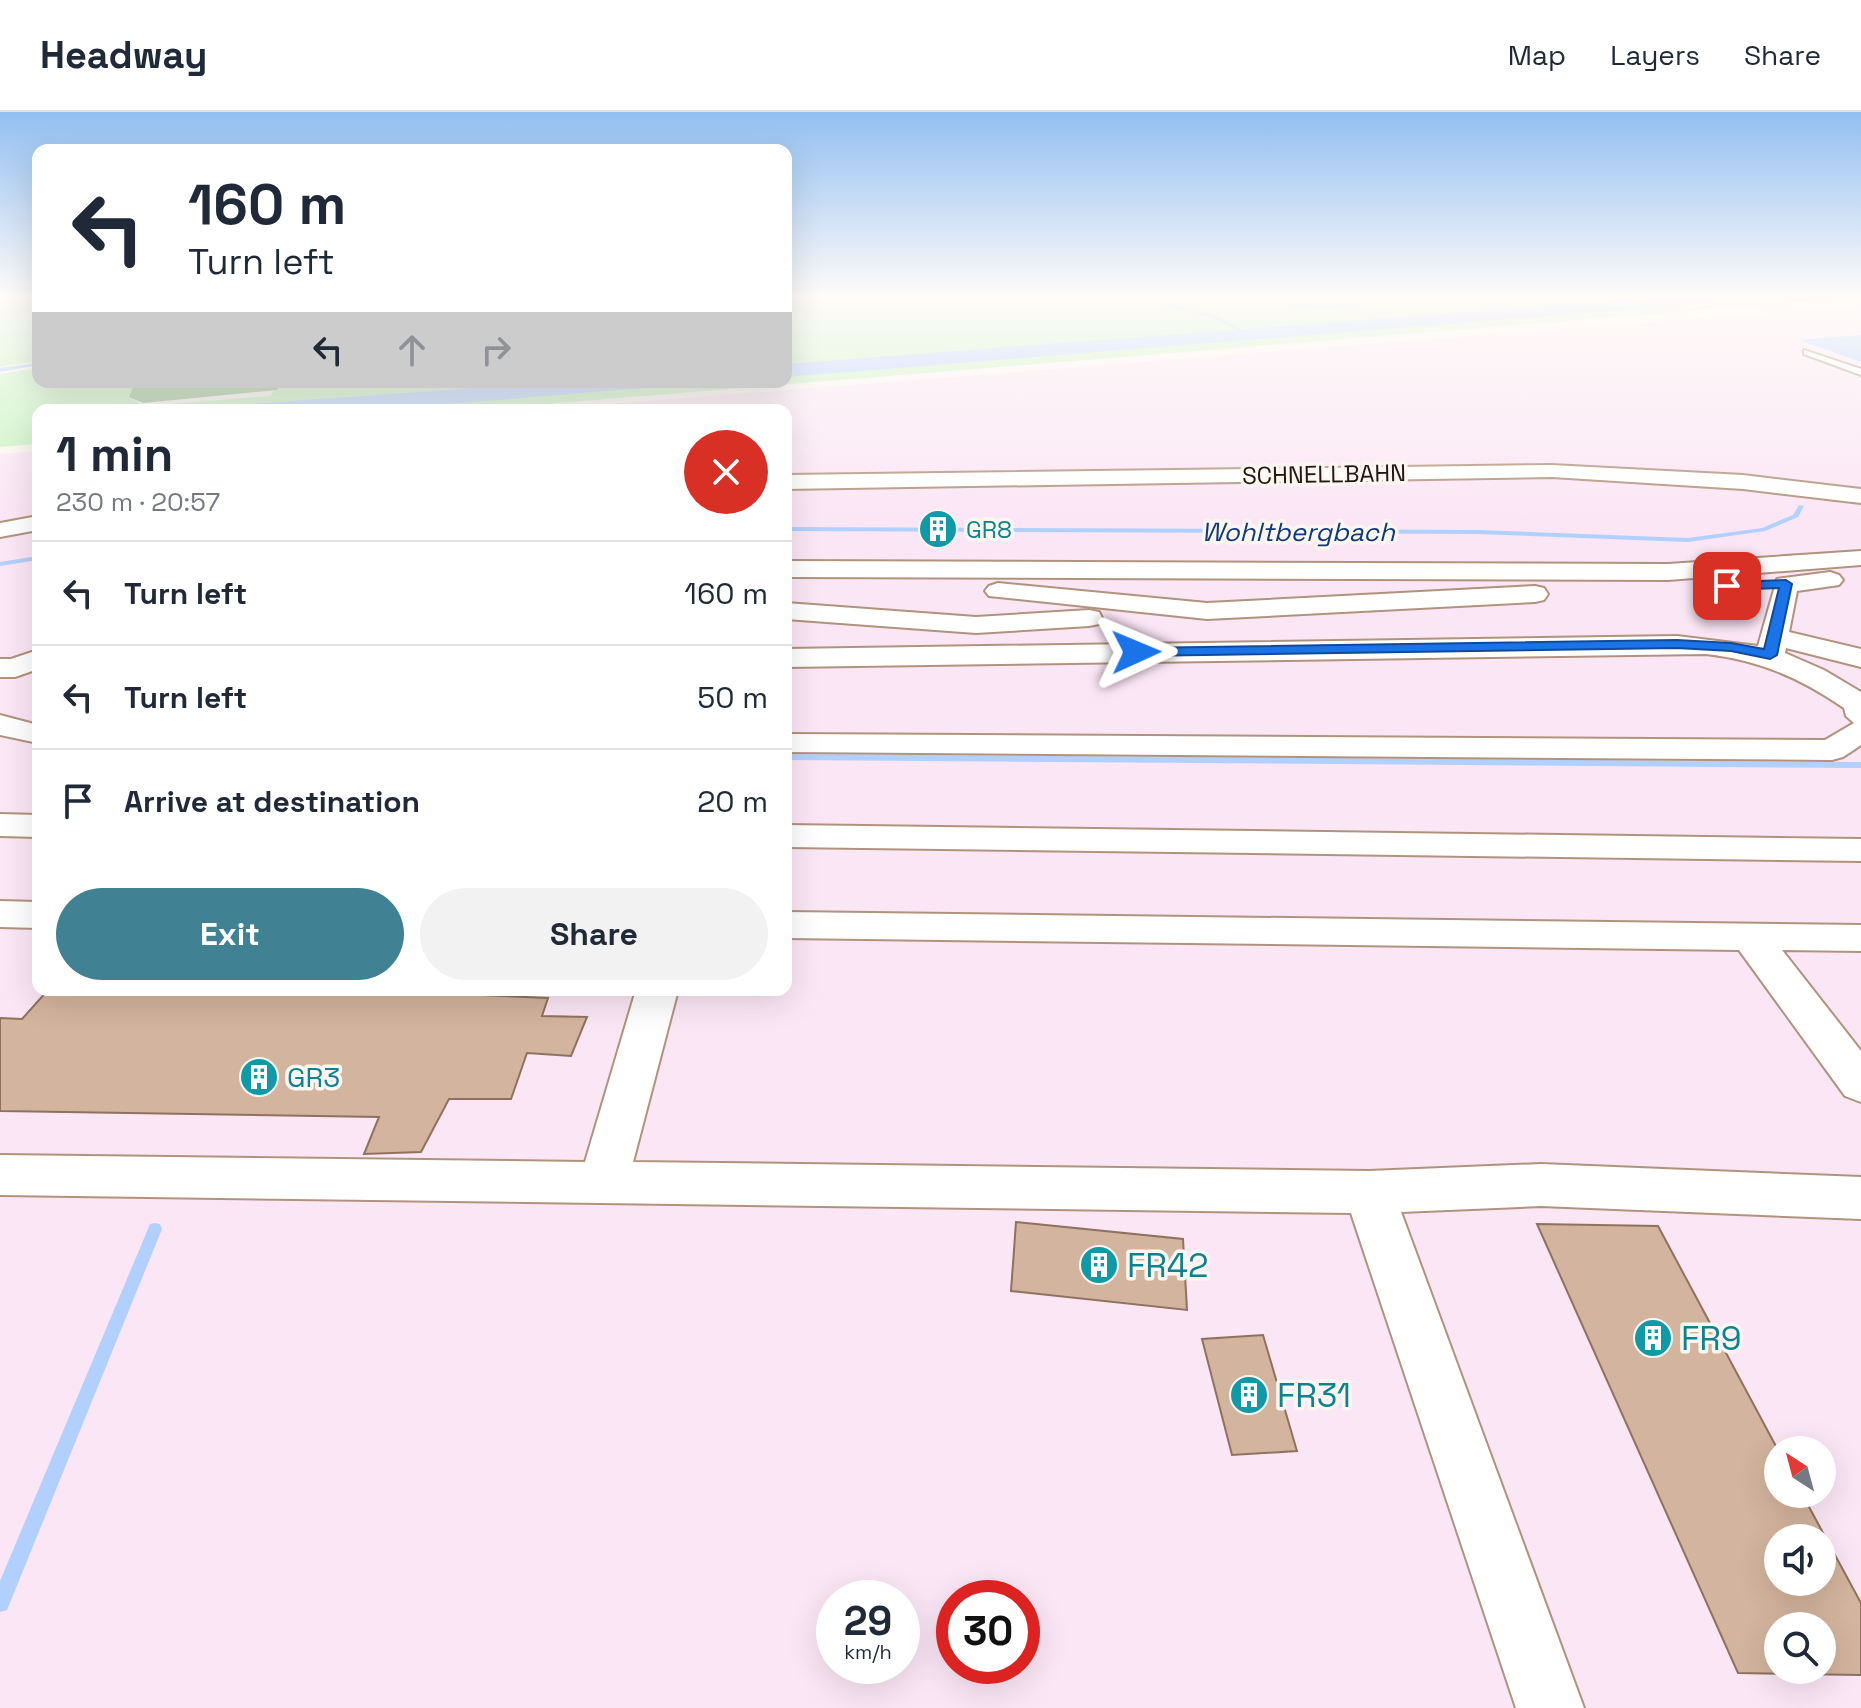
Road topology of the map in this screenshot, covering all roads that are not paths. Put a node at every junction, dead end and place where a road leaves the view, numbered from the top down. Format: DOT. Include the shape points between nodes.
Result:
graph roads {
  1 [pos="792,482"];
  2 [pos="1861,496"];
  3 [pos="32,524"];
  4 [pos="0,530"];
  5 [pos="1861,558"];
  6 [pos="792,569"];
  7 [pos="905,569"];
  8 [pos="1593,571"];
  9 [pos="1861,577"];
  10 [pos="1786,584"];
  11 [pos="1638,589"];
  12 [pos="792,611"];
  13 [pos="1207,611"];
  14 [pos="1772,646"];
  15 [pos="792,658"];
  16 [pos="1861,658"];
  17 [pos="1861,716"];
  18 [pos="0,724"];
  19 [pos="1861,731"];
  20 [pos="32,734"];
  21 [pos="792,743"];
  22 [pos="0,825"];
  23 [pos="32,826"];
  24 [pos="792,836"];
  25 [pos="1861,850"];
  26 [pos="0,914"];
  27 [pos="32,915"];
  28 [pos="792,925"];
  29 [pos="1751,938"];
  30 [pos="1861,938"];
  31 [pos="655,996"];
  32 [pos="1861,1084"];
  33 [pos="0,1175"];
  34 [pos="603,1183"];
  35 [pos="1369,1192"];
  36 [pos="1861,1198"];
  37 [pos="1547,1700"];
  1 -- 2 [label="street, SCHNELLBAHN" via="1552,471 1743,482"];
  3 -- 4 [label="street"];
  5 -- 8 [label="street" via="1668,572"];
  6 -- 7 [label="street"];
  7 -- 8 [label="street"];
  7 -- 13 [label="street" via="911,583"];
  8 -- 11 [label="street"];
  9 -- 10 [label="street"];
  10 -- 11 [label="street"];
  10 -- 14 [label="street"];
  11 -- 13 [label="street"];
  12 -- 13 [label="street" via="976,625"];
  14 -- 15 [label="street"];
  14 -- 16 [label="street"];
  14 -- 17 [label="street" via="1859,704"];
  18 -- 20 [label="street"];
  19 -- 21 [label="street" via="1832,750"];
  22 -- 23 [label="street"];
  24 -- 25 [label="street"];
  26 -- 27 [label="street"];
  28 -- 29 [label="street"];
  29 -- 30 [label="street"];
  29 -- 32 [label="street"];
  31 -- 34 [label="street"];
  33 -- 34 [label="street"];
  34 -- 35 [label="street"];
  35 -- 36 [label="street" via="1541,1185"];
  35 -- 37 [label="street"];
}
